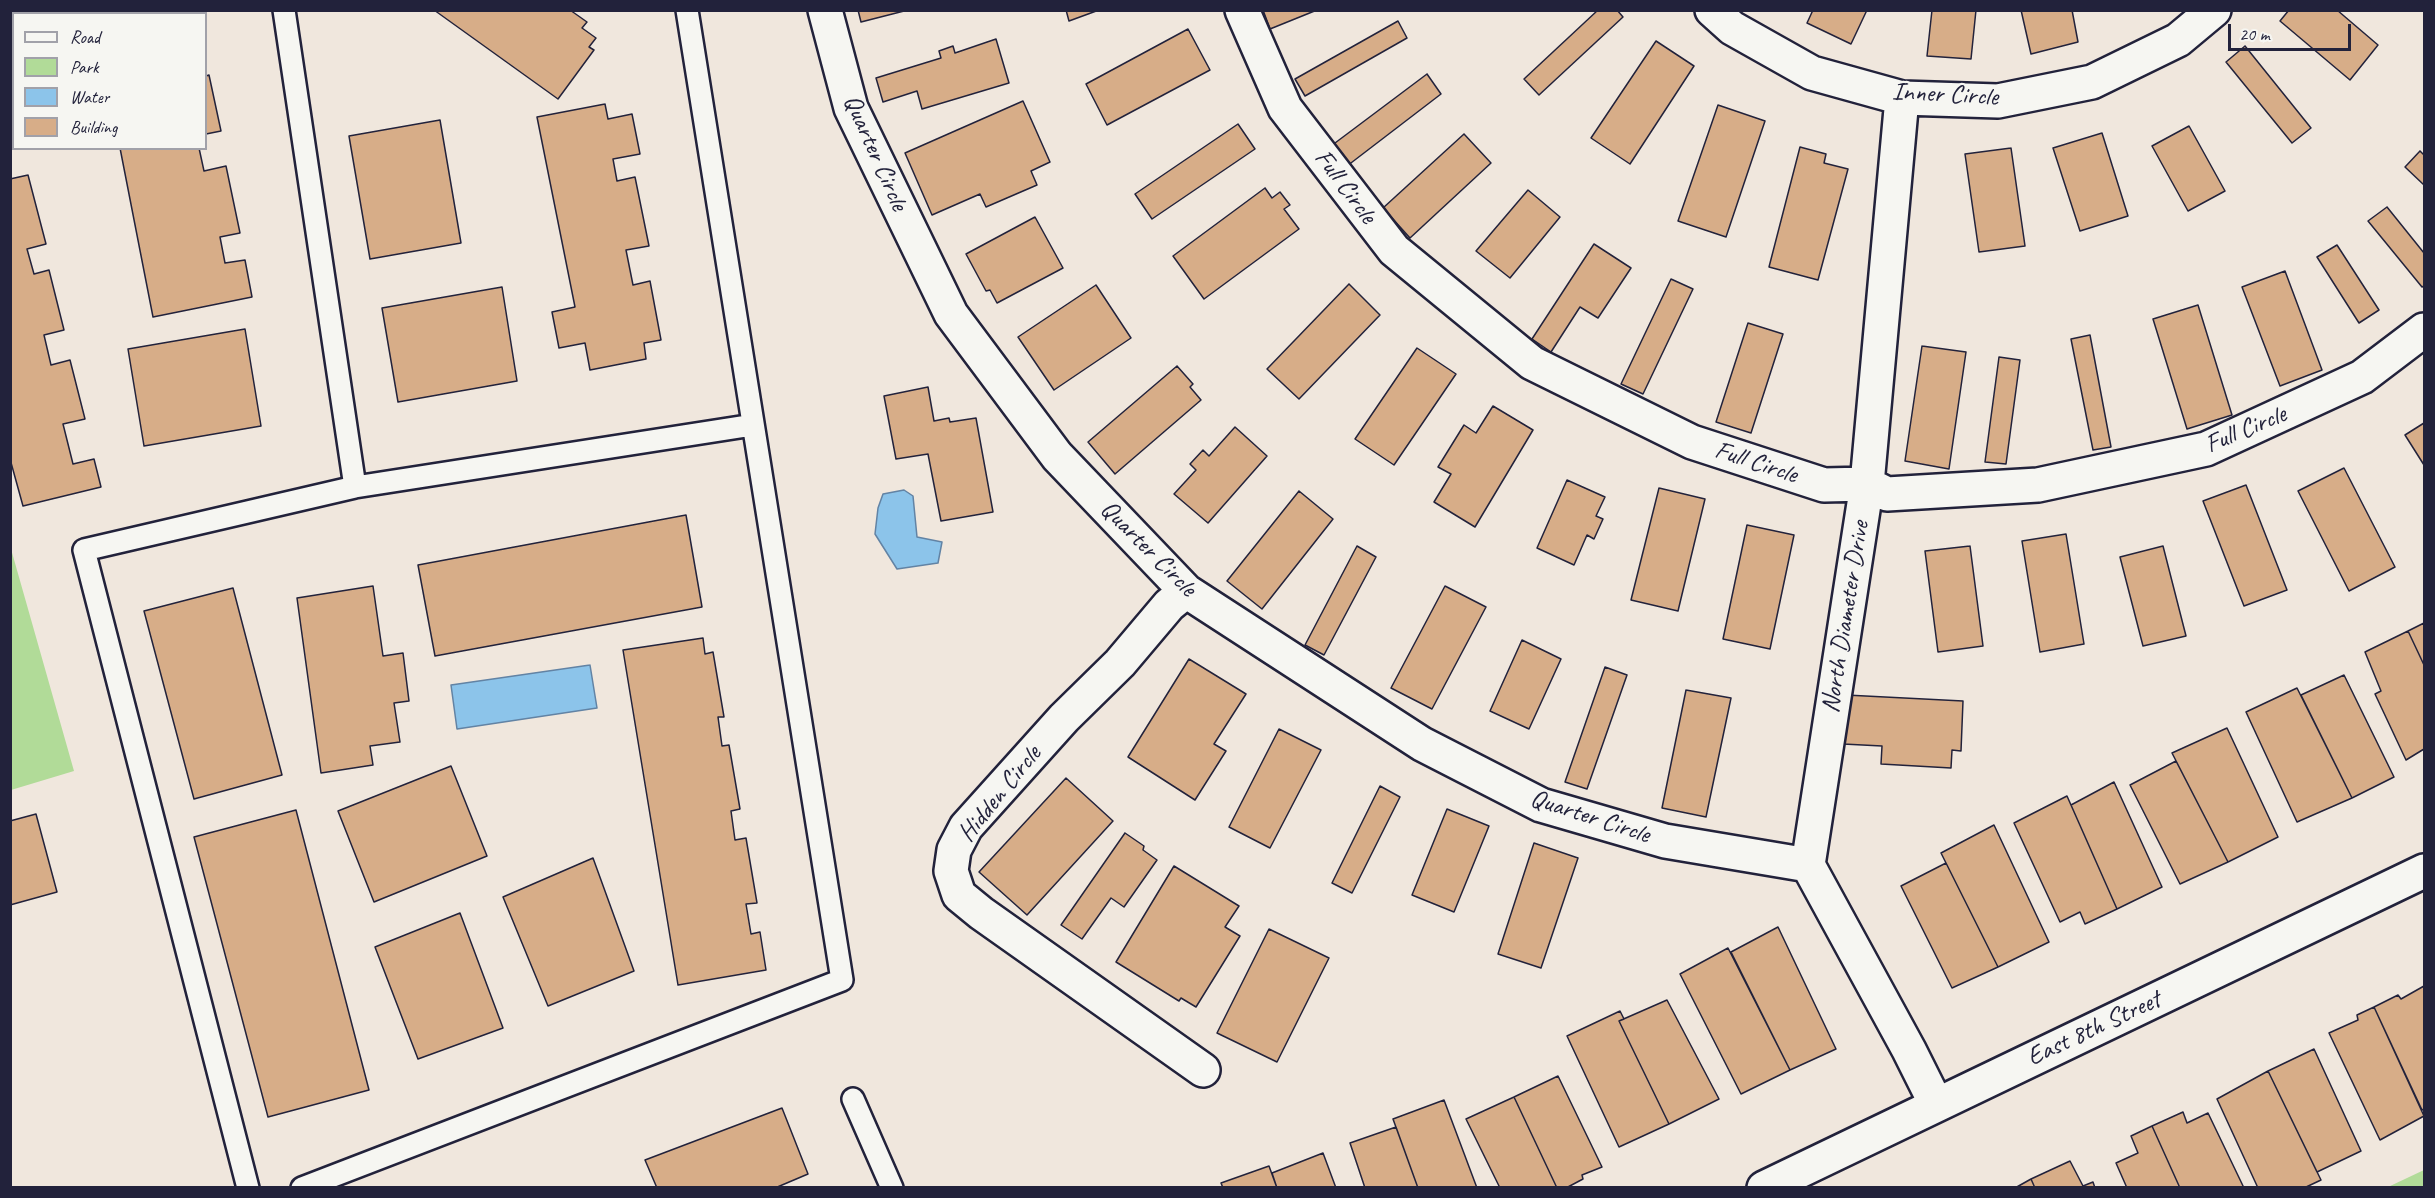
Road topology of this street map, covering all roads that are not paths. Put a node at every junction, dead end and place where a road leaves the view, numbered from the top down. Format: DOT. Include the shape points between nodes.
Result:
graph roads {
  1 [pos="284,10"];
  2 [pos="687,10"];
  3 [pos="825,10"];
  4 [pos="1242,10"];
  5 [pos="1712,10"];
  6 [pos="2214,10"];
  7 [pos="1902,98"];
  8 [pos="2424,330"];
  9 [pos="753,425"];
  10 [pos="1867,484"];
  11 [pos="355,488"];
  12 [pos="1186,591"];
  13 [pos="1808,865"];
  14 [pos="2424,871"];
  15 [pos="1203,1070"];
  16 [pos="853,1099"];
  17 [pos="1936,1104"];
  18 [pos="248,1188"];
  19 [pos="302,1188"];
  20 [pos="892,1188"];
  21 [pos="1764,1188"];
  1 -- 11 [label="lane"];
  2 -- 9 [label="lane"];
  3 -- 12 [label="street, Quarter Circle" via="851,108 951,314 1056,456"];
  4 -- 10 [label="street, Full Circle" via="1285,108 1394,250 1532,363 1692,442 1824,485"];
  5 -- 7 [label="street, Inner Circle" via="1732,28 1812,73"];
  6 -- 7 [label="street, Inner Circle" via="2178,40 2092,81 1998,101"];
  7 -- 10 [label="street, North Diameter Drive"];
  8 -- 10 [label="street, Full Circle" via="2362,377 2206,449 2038,485 1887,494"];
  9 -- 11 [label="lane"];
  9 -- 19 [label="lane" via="842,980"];
  10 -- 13 [label="street, North Diameter Drive"];
  11 -- 18 [label="lane" via="84,550"];
  12 -- 13 [label="street, Quarter Circle" via="1422,744 1541,806 1665,841"];
  12 -- 15 [label="street, Hidden Circle" via="966,827 954,850 951,871 959,895 981,913"];
  13 -- 17 [label="street"];
  14 -- 17 [label="street, East 8th Street"];
  16 -- 20 [label="lane"];
  17 -- 21 [label="street, East 8th Street"];
}
